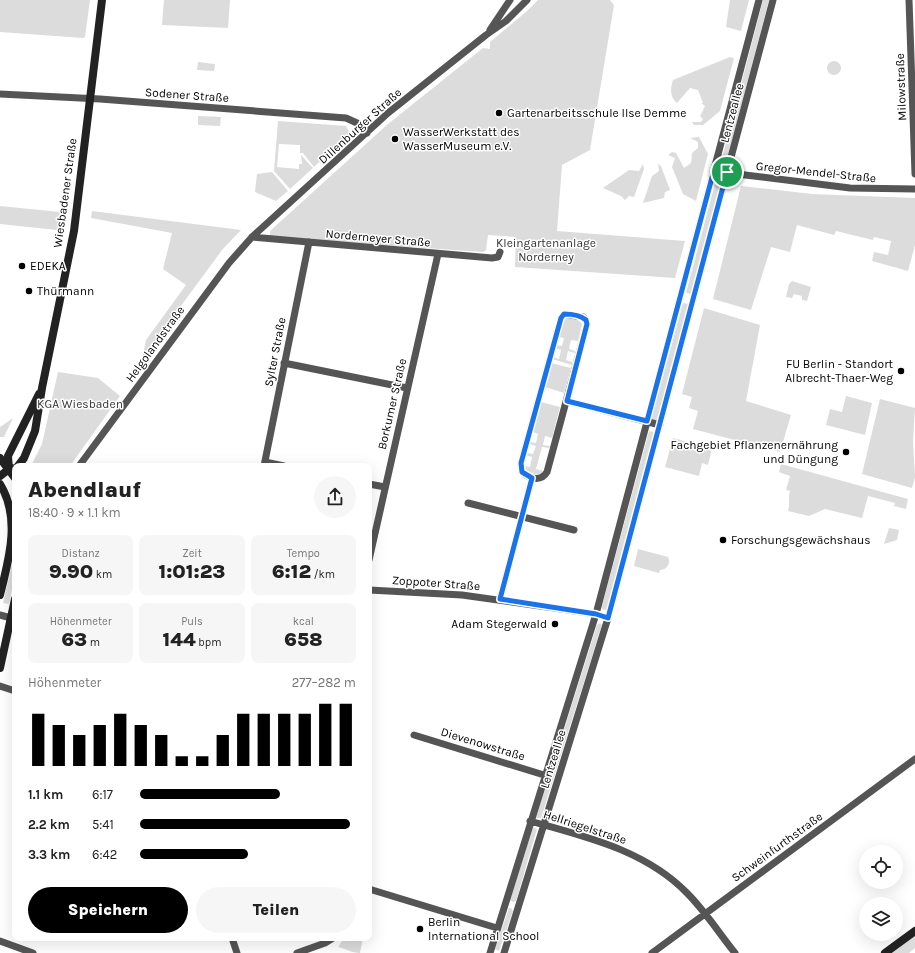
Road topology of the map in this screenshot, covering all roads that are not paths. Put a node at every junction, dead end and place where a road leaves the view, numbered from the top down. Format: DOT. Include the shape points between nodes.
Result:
graph roads {
  1 [pos="102,0"];
  2 [pos="510,0"];
  3 [pos="527,0"];
  4 [pos="759,0"];
  5 [pos="773,0"];
  6 [pos="909,0"];
  7 [pos="486,35"];
  8 [pos="0,94"];
  9 [pos="90,99"];
  10 [pos="367,133"];
  11 [pos="714,170"];
  12 [pos="727,172"];
  13 [pos="915,174"];
  14 [pos="915,189"];
  15 [pos="252,237"];
  16 [pos="309,242"];
  17 [pos="500,252"];
  18 [pos="438,254"];
  19 [pos="680,298"];
  20 [pos="693,301"];
  21 [pos="284,362"];
  22 [pos="42,388"];
  23 [pos="407,388"];
  24 [pos="567,401"];
  25 [pos="647,421"];
  26 [pos="660,425"];
  27 [pos="0,458"];
  28 [pos="20,463"];
  29 [pos="81,463"];
  30 [pos="264,463"];
  31 [pos="12,468"];
  32 [pos="0,476"];
  33 [pos="532,478"];
  34 [pos="0,484"];
  35 [pos="372,485"];
  36 [pos="385,488"];
  37 [pos="468,503"];
  38 [pos="522,516"];
  39 [pos="12,523"];
  40 [pos="574,530"];
  41 [pos="12,541"];
  42 [pos="372,546"];
  43 [pos="372,590"];
  44 [pos="0,595"];
  45 [pos="500,599"];
  46 [pos="12,613"];
  47 [pos="596,614"];
  48 [pos="0,615"];
  49 [pos="11,618"];
  50 [pos="608,618"];
  51 [pos="0,668"];
  52 [pos="0,686"];
  53 [pos="12,690"];
  54 [pos="414,735"];
  55 [pos="915,759"];
  56 [pos="544,775"];
  57 [pos="530,821"];
  58 [pos="543,825"];
  59 [pos="372,890"];
  60 [pos="505,902"];
  61 [pos="518,907"];
  62 [pos="706,914"];
  63 [pos="498,928"];
  64 [pos="915,931"];
  65 [pos="0,941"];
  66 [pos="233,941"];
  67 [pos="328,941"];
  68 [pos="33,953"];
  69 [pos="237,953"];
  70 [pos="297,953"];
  71 [pos="491,953"];
  72 [pos="504,953"];
  73 [pos="652,953"];
  74 [pos="734,953"];
  75 [pos="885,953"];
  1 -- 9 [label="street, Wiesbadener Straße"];
  2 -- 7 [label="street, Dillenburger Straße"];
  3 -- 7 [label="street, Dillenburger Straße" via="506,21"];
  4 -- 11 [label="street, Lentzeallee"];
  5 -- 12 [label="street, Lentzeallee"];
  6 -- 13 [label="street, Milowstraße"];
  7 -- 10 [label="street, Dillenburger Straße" via="388,113"];
  8 -- 9 [label="street, Sodener Straße"];
  9 -- 10 [label="street, Sodener Straße" via="346,118 357,123"];
  9 -- 22 [label="street, Wiesbadener Straße" via="76,218"];
  10 -- 15 [label="street, Dillenburger Straße"];
  11 -- 12 [label="street, Gregor-Mendel-Straße"];
  11 -- 19 [label="street, Lentzeallee"];
  12 -- 14 [label="street, Gregor-Mendel-Straße" via="850,188"];
  12 -- 20 [label="street, Lentzeallee"];
  15 -- 16 [label="street, Norderneyer Straße"];
  15 -- 29 [label="street, Helgolandstraße" via="229,263"];
  16 -- 18 [label="street, Norderneyer Straße"];
  16 -- 21 [label="street, Sylter Straße"];
  17 -- 18 [label="street, Norderneyer Straße" via="498,257 492,258"];
  18 -- 23 [label="street, Borkumer Straße"];
  19 -- 20 [label="street"];
  19 -- 25 [label="street, Lentzeallee"];
  20 -- 26 [label="street, Lentzeallee"];
  21 -- 23 [label="street"];
  21 -- 30 [label="street, Sylter Straße"];
  22 -- 28 [label="street, Wiesbadener Straße" via="35,431"];
  22 -- 31 [label="street, Wiesbadener Straße" via="8,456"];
  23 -- 36 [label="street, Borkumer Straße"];
  24 -- 25 [label="street"];
  24 -- 33 [label="street" via="547,472 540,479"];
  24 -- 33 [label="street" via="587,324 583,317 564,314 521,463 522,472"];
  25 -- 26 [label="street"];
  25 -- 47 [label="street, Lentzeallee"];
  26 -- 50 [label="street, Lentzeallee"];
  27 -- 31 [label="street"];
  31 -- 32 [label="street"];
  33 -- 38 [label="street"];
  34 -- 39 [label="street" via="11,510"];
  35 -- 36 [label="street"];
  36 -- 42 [label="street, Borkumer Straße"];
  37 -- 38 [label="street"];
  38 -- 40 [label="street"];
  38 -- 45 [label="street"];
  41 -- 44 [label="street"];
  43 -- 45 [label="street, Zoppoter Straße"];
  45 -- 47 [label="street, Zoppoter Straße"];
  46 -- 49 [label="street"];
  47 -- 50 [label="street"];
  47 -- 56 [label="street, Lentzeallee"];
  48 -- 49 [label="street"];
  49 -- 51 [label="street"];
  50 -- 58 [label="street, Lentzeallee"];
  52 -- 53 [label="street"];
  54 -- 56 [label="street, Dievenowstraße"];
  55 -- 62 [label="street, Schweinfurthstraße"];
  56 -- 57 [label="street, Lentzeallee"];
  57 -- 58 [label="street, Hellriegelstraße"];
  57 -- 60 [label="street, Lentzeallee"];
  58 -- 61 [label="street, Lentzeallee"];
  58 -- 62 [label="street, Hellriegelstraße" via="605,843 644,861 686,892"];
  59 -- 63 [label="street"];
  60 -- 61 [label="street"];
  60 -- 63 [label="street, Lentzeallee"];
  61 -- 72 [label="street, Lentzeallee"];
  62 -- 73 [label="street, Schweinfurthstraße"];
  62 -- 74 [label="street, Hellriegelstraße"];
  63 -- 71 [label="street, Lentzeallee"];
  64 -- 75 [label="street"];
  65 -- 68 [label="street"];
  66 -- 69 [label="street"];
  67 -- 70 [label="street"];
}
